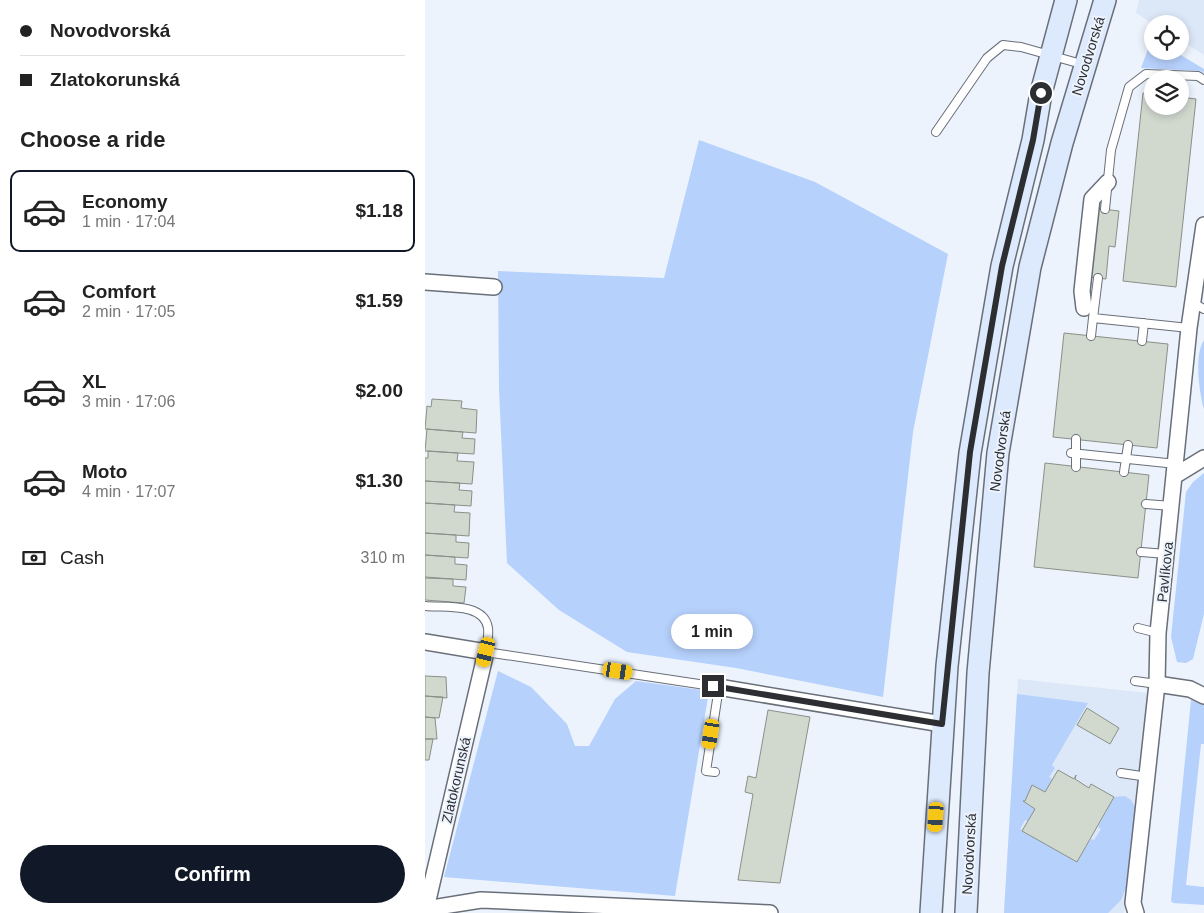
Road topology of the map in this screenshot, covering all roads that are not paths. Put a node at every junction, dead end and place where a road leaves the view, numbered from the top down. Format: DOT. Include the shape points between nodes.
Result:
graph roads {
  1 [pos="1066,0"];
  2 [pos="1105,0"];
  3 [pos="1051,55"];
  4 [pos="1085,66"];
  5 [pos="1144,76"];
  6 [pos="1189,76"];
  7 [pos="1204,80"];
  8 [pos="936,132"];
  9 [pos="1108,182"];
  10 [pos="1105,209"];
  11 [pos="1204,225"];
  12 [pos="1203,241"];
  13 [pos="1098,278"];
  14 [pos="425,282"];
  15 [pos="494,287"];
  16 [pos="1198,306"];
  17 [pos="1088,313"];
  18 [pos="1144,323"];
  19 [pos="1189,328"];
  20 [pos="1091,336"];
  21 [pos="1142,341"];
  22 [pos="1076,439"];
  23 [pos="1128,445"];
  24 [pos="1073,453"];
  25 [pos="1204,458"];
  26 [pos="1127,459"];
  27 [pos="1076,467"];
  28 [pos="1176,469"];
  29 [pos="1124,472"];
  30 [pos="1146,504"];
  31 [pos="1172,506"];
  32 [pos="1141,552"];
  33 [pos="1167,554"];
  34 [pos="425,606"];
  35 [pos="1139,628"];
  36 [pos="1158,633"];
  37 [pos="425,642"];
  38 [pos="486,652"];
  39 [pos="1135,681"];
  40 [pos="1157,684"];
  41 [pos="716,686"];
  42 [pos="1204,696"];
  43 [pos="942,724"];
  44 [pos="715,772"];
  45 [pos="1121,773"];
  46 [pos="1148,777"];
  47 [pos="425,909"];
  48 [pos="1132,910"];
  49 [pos="425,913"];
  50 [pos="770,913"];
  51 [pos="931,913"];
  52 [pos="967,913"];
  1 -- 3 [label="main road, Novodvorská"];
  2 -- 4 [label="main road, Novodvorská"];
  3 -- 4 [label="lane"];
  3 -- 8 [label="lane" via="1003,45 987,58"];
  3 -- 43 [label="main road, Novodvorská" via="1002,266 970,452"];
  4 -- 52 [label="main road, Novodvorská" via="1030,267 998,453 978,673"];
  5 -- 9 [label="lane" via="1129,87 1111,150"];
  6 -- 7 [label="lane"];
  9 -- 10 [label="lane"];
  9 -- 17 [label="street" via="1092,200 1082,291"];
  11 -- 12 [label="street, Pavlíkova"];
  12 -- 16 [label="street, Pavlíkova"];
  13 -- 17 [label="lane"];
  14 -- 15 [label="street"];
  16 -- 19 [label="street, Pavlíkova"];
  17 -- 18 [label="lane"];
  17 -- 20 [label="lane"];
  18 -- 19 [label="lane"];
  18 -- 21 [label="lane"];
  19 -- 28 [label="street, Pavlíkova"];
  22 -- 24 [label="lane"];
  23 -- 26 [label="lane"];
  24 -- 26 [label="lane"];
  24 -- 27 [label="lane"];
  25 -- 28 [label="street"];
  26 -- 28 [label="lane"];
  26 -- 29 [label="lane"];
  28 -- 31 [label="street, Pavlíkova"];
  30 -- 31 [label="lane"];
  31 -- 33 [label="street, Pavlíkova"];
  32 -- 33 [label="lane"];
  33 -- 36 [label="street, Pavlíkova"];
  34 -- 38 [label="lane" via="474,610 488,627"];
  35 -- 36 [label="lane"];
  36 -- 40 [label="street, Pavlíkova"];
  37 -- 38 [label="street"];
  38 -- 41 [label="lane"];
  38 -- 47 [label="street, Zlatokorunská"];
  39 -- 40 [label="lane"];
  40 -- 42 [label="street" via="1190,689"];
  40 -- 46 [label="street, Pavlíkova"];
  41 -- 43 [label="street"];
  41 -- 44 [label="lane" via="706,770"];
  43 -- 51 [label="main road, Novodvorská"];
  45 -- 46 [label="lane"];
  46 -- 48 [label="street, Pavlíkova"];
  47 -- 49 [label="street, Zlatokorunská"];
  47 -- 50 [label="street" via="481,900"];
}
